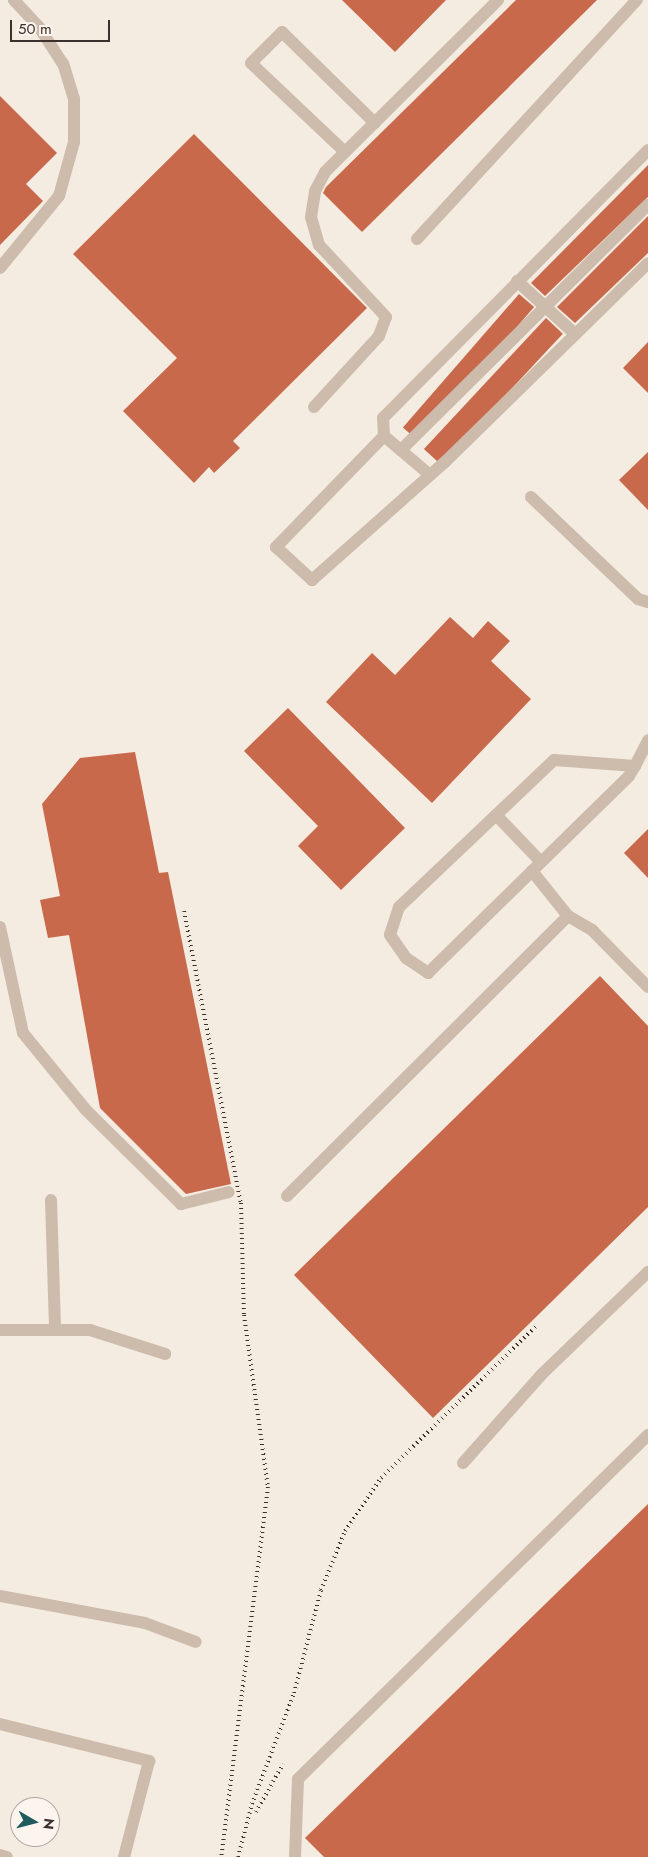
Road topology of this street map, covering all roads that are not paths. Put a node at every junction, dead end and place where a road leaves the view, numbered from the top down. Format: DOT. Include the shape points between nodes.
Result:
graph roads {
  1 [pos="14,0"];
  2 [pos="498,0"];
  3 [pos="637,0"];
  4 [pos="375,123"];
  5 [pos="648,150"];
  6 [pos="345,152"];
  7 [pos="648,205"];
  8 [pos="416,239"];
  9 [pos="648,263"];
  10 [pos="0,268"];
  11 [pos="517,281"];
  12 [pos="546,306"];
  13 [pos="575,334"];
  14 [pos="314,407"];
  15 [pos="384,436"];
  16 [pos="401,450"];
  17 [pos="430,475"];
  18 [pos="531,497"];
  19 [pos="648,602"];
  20 [pos="648,740"];
  21 [pos="635,766"];
  22 [pos="496,815"];
  23 [pos="541,862"];
  24 [pos="532,871"];
  25 [pos="568,916"];
  26 [pos="0,927"];
  27 [pos="648,987"];
  28 [pos="229,1192"];
  29 [pos="287,1196"];
  30 [pos="51,1200"];
  31 [pos="648,1272"];
  32 [pos="0,1330"];
  33 [pos="55,1330"];
  34 [pos="165,1354"];
  35 [pos="648,1435"];
  36 [pos="463,1463"];
  37 [pos="0,1596"];
  38 [pos="196,1642"];
  39 [pos="0,1724"];
  40 [pos="0,1855"];
  41 [pos="7,1857"];
  42 [pos="124,1857"];
  43 [pos="295,1857"];
  1 -- 10 [label="street" via="39,27 63,64 74,99 74,142 67,180 59,196"];
  2 -- 4 [label="street"];
  3 -- 8 [label="street"];
  4 -- 6 [label="street"];
  4 -- 6 [label="street" via="282,32 251,63"];
  5 -- 11 [label="street"];
  6 -- 14 [label="street" via="318,185 311,218 319,245 386,317 380,336"];
  7 -- 12 [label="street"];
  9 -- 13 [label="street"];
  11 -- 12 [label="street"];
  11 -- 15 [label="street" via="383,418"];
  12 -- 13 [label="street"];
  12 -- 16 [label="street"];
  13 -- 17 [label="street"];
  15 -- 16 [label="street"];
  15 -- 17 [label="street" via="276,547 312,580"];
  16 -- 17 [label="street"];
  18 -- 19 [label="street" via="638,599"];
  20 -- 21 [label="street"];
  21 -- 22 [label="street" via="554,760"];
  21 -- 23 [label="street"];
  22 -- 23 [label="street"];
  22 -- 24 [label="street" via="399,908 390,935 406,958 428,973"];
  23 -- 24 [label="street"];
  24 -- 25 [label="street"];
  25 -- 27 [label="street" via="592,930"];
  25 -- 29 [label="street"];
  26 -- 28 [label="street" via="23,1033 86,1110 181,1204"];
  30 -- 33 [label="street"];
  31 -- 36 [label="street" via="541,1375"];
  32 -- 33 [label="street"];
  33 -- 34 [label="street" via="90,1330"];
  35 -- 43 [label="street" via="298,1779"];
  37 -- 38 [label="street" via="146,1623"];
  39 -- 42 [label="street" via="149,1761"];
  40 -- 41 [label="street"];
}
